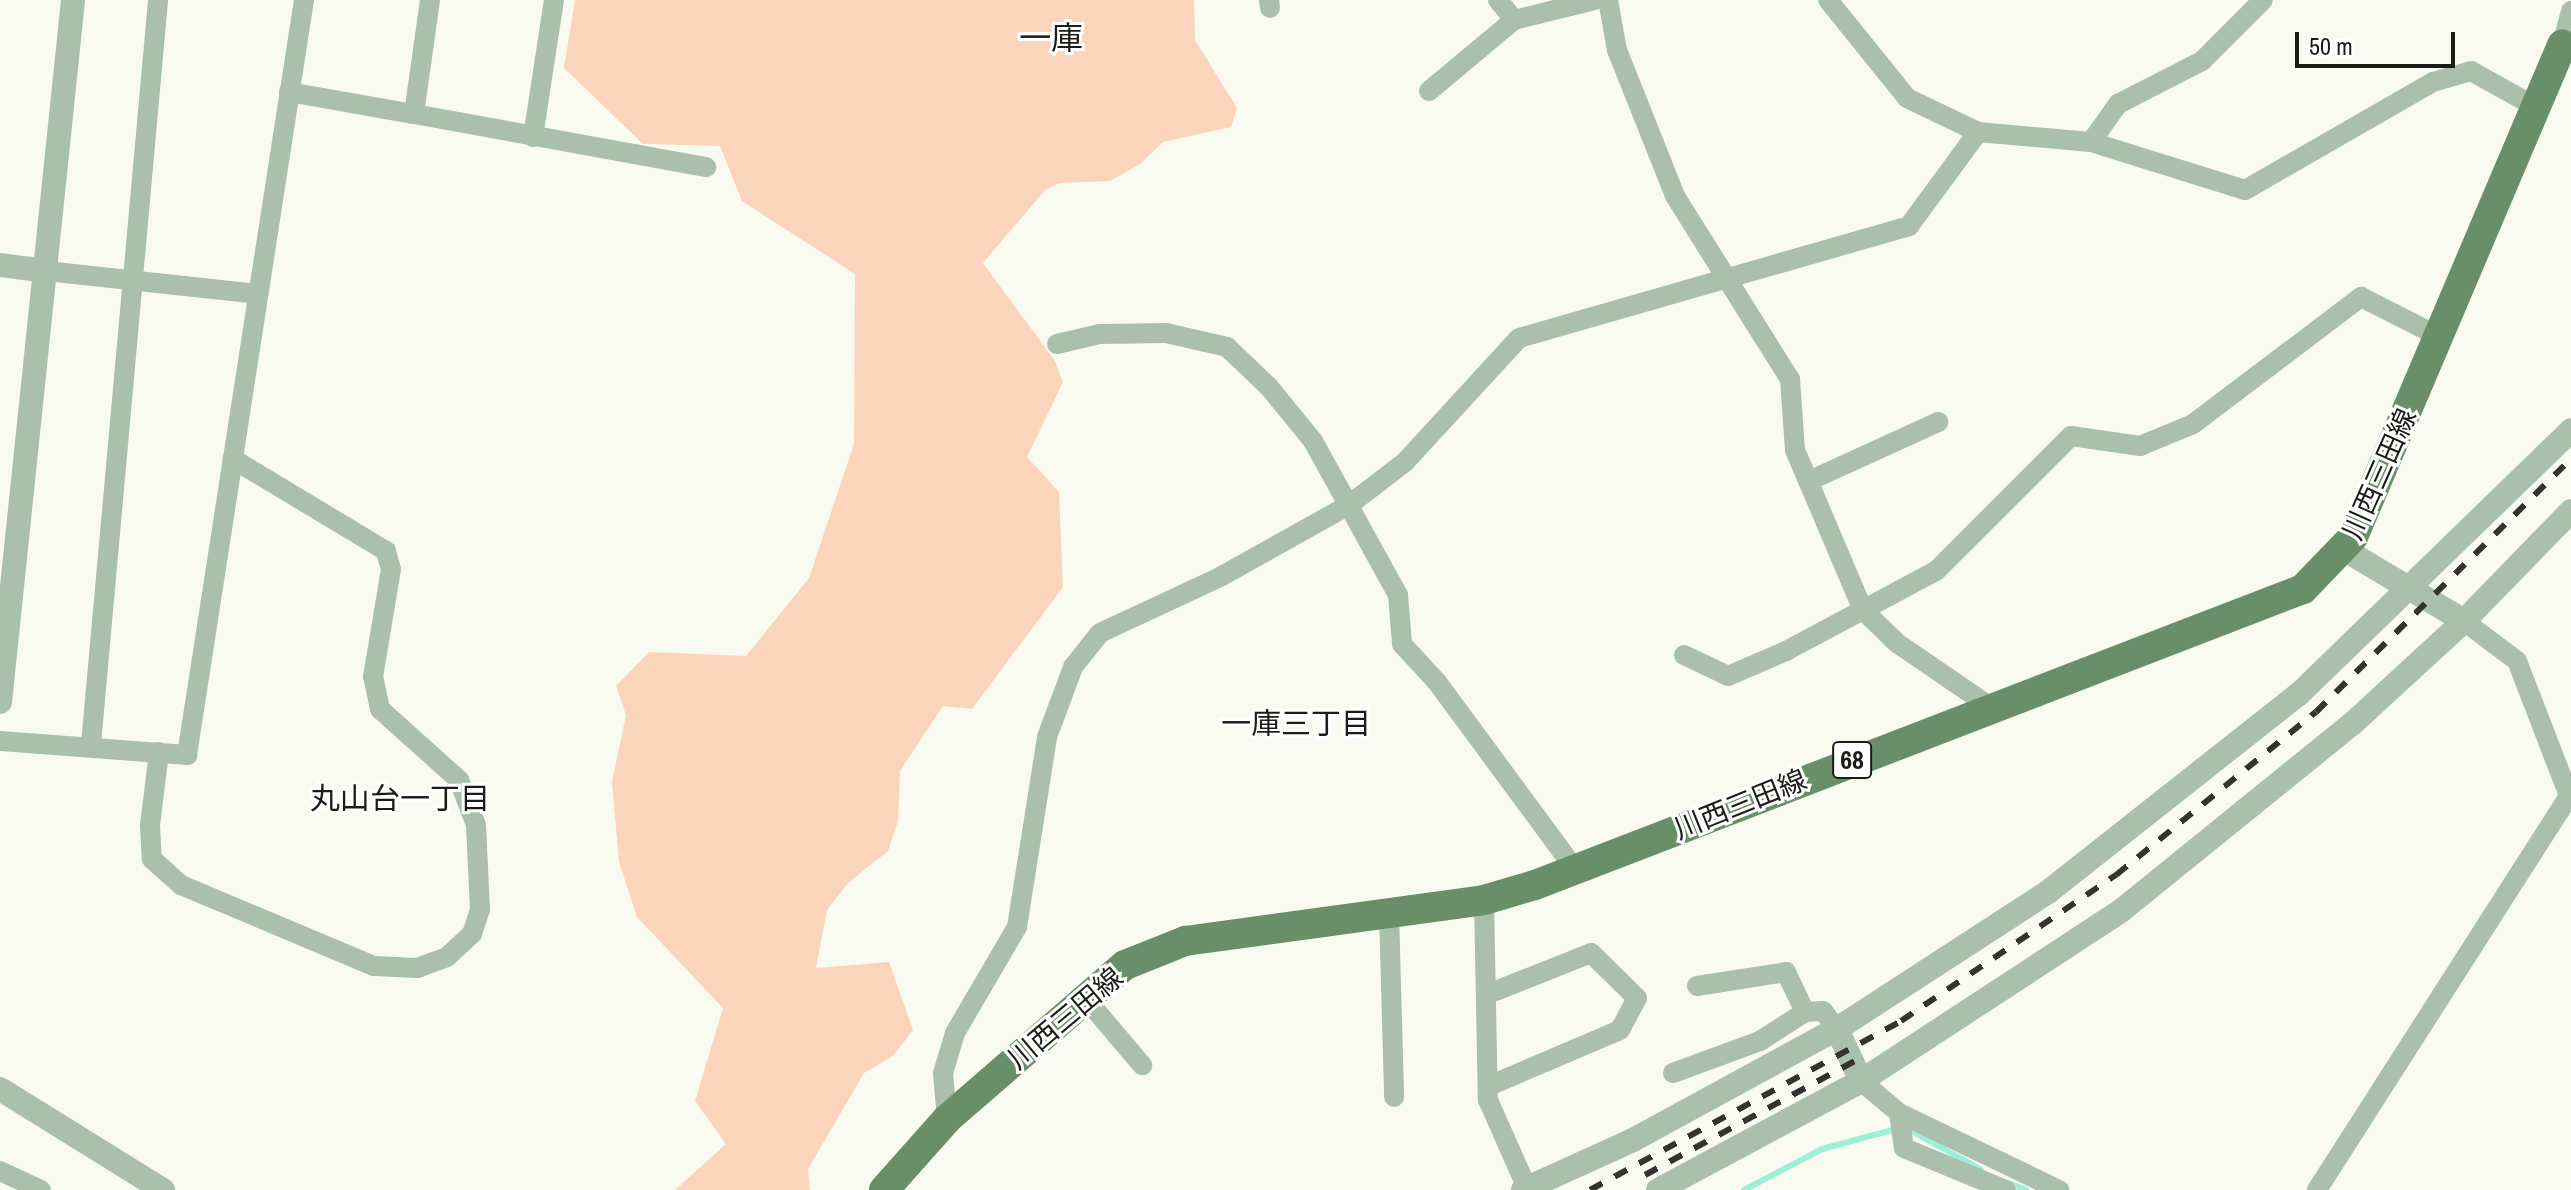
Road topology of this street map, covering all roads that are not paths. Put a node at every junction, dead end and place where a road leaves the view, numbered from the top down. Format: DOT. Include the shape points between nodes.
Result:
graph roads {
  1 [pos="73,0"];
  2 [pos="158,0"];
  3 [pos="304,0"];
  4 [pos="430,0"];
  5 [pos="554,0"];
  6 [pos="1498,0"];
  7 [pos="1595,0"];
  8 [pos="1608,0"];
  9 [pos="1828,0"];
  10 [pos="2263,0"];
  11 [pos="2571,11"];
  12 [pos="1514,20"];
  13 [pos="2567,47"];
  14 [pos="1429,91"];
  15 [pos="289,92"];
  16 [pos="2534,106"];
  17 [pos="414,114"];
  18 [pos="1978,132"];
  19 [pos="533,137"];
  20 [pos="2091,142"];
  21 [pos="706,167"];
  22 [pos="0,265"];
  23 [pos="46,271"];
  24 [pos="1725,279"];
  25 [pos="132,280"];
  26 [pos="258,294"];
  27 [pos="2438,336"];
  28 [pos="1057,344"];
  29 [pos="1938,422"];
  30 [pos="2571,430"];
  31 [pos="233,459"];
  32 [pos="1811,480"];
  33 [pos="1349,505"];
  34 [pos="2571,511"];
  35 [pos="2345,550"];
  36 [pos="2411,590"];
  37 [pos="1863,610"];
  38 [pos="2464,621"];
  39 [pos="1684,655"];
  40 [pos="0,702"];
  41 [pos="1989,706"];
  42 [pos="0,741"];
  43 [pos="91,744"];
  44 [pos="159,752"];
  45 [pos="2570,799"];
  46 [pos="1574,868"];
  47 [pos="1484,900"];
  48 [pos="1389,913"];
  49 [pos="1697,986"];
  50 [pos="1488,994"];
  51 [pos="1086,999"];
  52 [pos="1805,1012"];
  53 [pos="1837,1029"];
  54 [pos="1142,1065"];
  55 [pos="1673,1073"];
  56 [pos="1861,1081"];
  57 [pos="1489,1086"];
  58 [pos="0,1089"];
  59 [pos="1394,1097"];
  60 [pos="1899,1113"];
  61 [pos="947,1119"];
  62 [pos="0,1171"];
  63 [pos="1525,1189"];
  64 [pos="41,1190"];
  65 [pos="163,1190"];
  66 [pos="884,1190"];
  67 [pos="1658,1190"];
  68 [pos="2006,1190"];
  69 [pos="2059,1190"];
  70 [pos="2317,1190"];
  1 -- 23 [label="street"];
  2 -- 25 [label="street"];
  3 -- 15 [label="street"];
  4 -- 17 [label="street"];
  5 -- 19 [label="street"];
  6 -- 12 [label="street"];
  7 -- 12 [label="street"];
  8 -- 24 [label="street" via="1617,50 1675,196"];
  9 -- 18 [label="street" via="1907,98"];
  10 -- 20 [label="street" via="2202,61 2118,104"];
  11 -- 13 [label="street"];
  12 -- 14 [label="street"];
  13 -- 16 [label="main road, 川西三田線 / 68"];
  15 -- 17 [label="street"];
  15 -- 26 [label="street"];
  16 -- 20 [label="street" via="2471,71 2433,82 2245,190"];
  16 -- 27 [label="main road, 川西三田線 / 68"];
  17 -- 19 [label="street"];
  18 -- 20 [label="street"];
  18 -- 24 [label="street" via="1909,226"];
  19 -- 21 [label="street"];
  22 -- 23 [label="street"];
  23 -- 25 [label="street"];
  23 -- 40 [label="street"];
  24 -- 32 [label="street" via="1790,379 1795,450"];
  24 -- 33 [label="street" via="1519,338 1405,462"];
  25 -- 26 [label="street"];
  25 -- 43 [label="street"];
  26 -- 31 [label="street"];
  27 -- 35 [label="main road, 川西三田線 / 68" via="2380,480"];
  27 -- 37 [label="street" via="2361,297 2193,424 2140,446 2071,436 1936,571"];
  28 -- 33 [label="street" via="1100,334 1166,333 1227,347 1313,441"];
  29 -- 32 [label="street"];
  30 -- 36 [label="street"];
  31 -- 44 [label="street" via="187,755"];
  31 -- 44 [label="street" via="386,551 391,569 373,677 380,709 459,780 476,825 480,910 472,934 447,957 417,968 374,966 181,885 152,859 150,825"];
  32 -- 37 [label="street"];
  33 -- 46 [label="street" via="1398,595 1402,644 1437,682"];
  33 -- 61 [label="street" via="1220,577 1100,633 1073,667 1047,737 1017,927 955,1033 943,1073"];
  34 -- 38 [label="street"];
  35 -- 36 [label="street"];
  35 -- 41 [label="main road, 川西三田線 / 68" via="2318,578 2287,597"];
  36 -- 38 [label="street"];
  36 -- 53 [label="street" via="2299,694 2179,794 2048,892"];
  37 -- 39 [label="street" via="1728,676"];
  37 -- 41 [label="street" via="1897,643"];
  38 -- 45 [label="street" via="2517,661"];
  38 -- 56 [label="street" via="2318,755 2181,866 2055,957"];
  41 -- 46 [label="main road, 川西三田線 / 68"];
  42 -- 43 [label="street"];
  43 -- 44 [label="street"];
  45 -- 70 [label="street"];
  46 -- 47 [label="main road, 川西三田線 / 68"];
  47 -- 48 [label="main road, 川西三田線 / 68"];
  47 -- 50 [label="street"];
  48 -- 51 [label="main road, 川西三田線 / 68" via="1185,941 1125,965"];
  48 -- 59 [label="street"];
  49 -- 52 [label="street" via="1786,972"];
  50 -- 57 [label="street"];
  50 -- 57 [label="street" via="1591,953 1637,998 1620,1030"];
  51 -- 54 [label="street"];
  51 -- 61 [label="main road, 川西三田線 / 68"];
  52 -- 53 [label="street" via="1823,1011"];
  52 -- 55 [label="street" via="1760,1041"];
  53 -- 56 [label="street"];
  53 -- 63 [label="street" via="1694,1109"];
  56 -- 60 [label="street"];
  56 -- 67 [label="street"];
  57 -- 63 [label="street" via="1488,1100"];
  58 -- 65 [label="street"];
  60 -- 68 [label="street" via="1904,1148"];
  60 -- 69 [label="street"];
  61 -- 66 [label="main road, 川西三田線 / 68"];
  62 -- 64 [label="street"];
}
